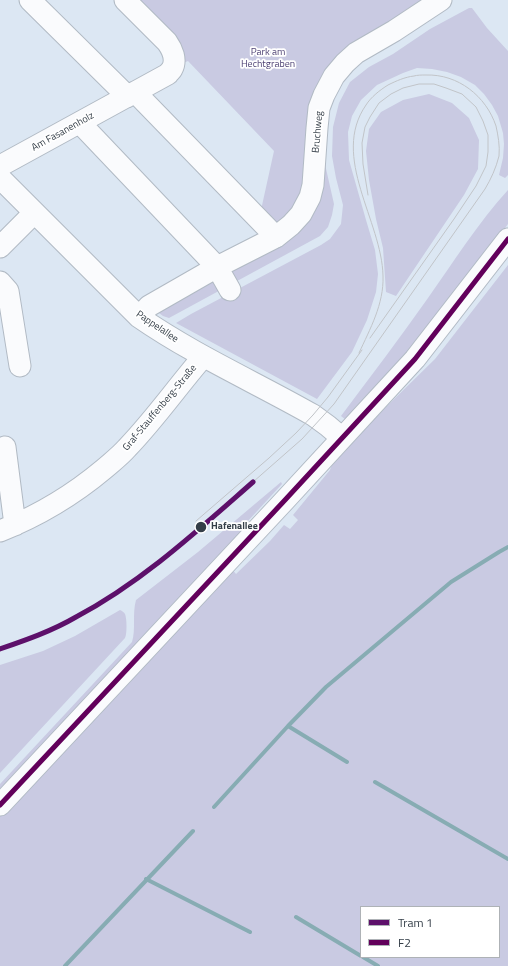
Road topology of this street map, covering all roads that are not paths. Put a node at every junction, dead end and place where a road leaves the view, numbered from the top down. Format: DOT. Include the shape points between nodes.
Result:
graph roads {
  1 [pos="30,0"];
  2 [pos="125,0"];
  3 [pos="441,0"];
  4 [pos="131,94"];
  5 [pos="80,123"];
  6 [pos="0,166"];
  7 [pos="0,178"];
  8 [pos="34,212"];
  9 [pos="276,237"];
  10 [pos="508,239"];
  11 [pos="0,247"];
  12 [pos="217,267"];
  13 [pos="0,282"];
  14 [pos="230,290"];
  15 [pos="139,316"];
  16 [pos="204,357"];
  17 [pos="20,366"];
  18 [pos="342,438"];
  19 [pos="5,447"];
  20 [pos="8,528"];
  21 [pos="0,805"];
  1 -- 4 [label="street" via="122,91"];
  2 -- 4 [label="street, Am Fasanenholz" via="167,42 172,49 174,60 173,68 168,74"];
  3 -- 9 [label="street, Bruchweg" via="356,53 334,76 319,108 314,178 310,197 301,214"];
  4 -- 5 [label="street, Am Fasanenholz"];
  4 -- 9 [label="street"];
  5 -- 6 [label="street, Am Fasanenholz"];
  5 -- 12 [label="street"];
  7 -- 8 [label="street, Pappelallee"];
  8 -- 11 [label="street"];
  8 -- 15 [label="street, Pappelallee"];
  9 -- 12 [label="street, Bruchweg"];
  10 -- 18 [label="street" via="415,359"];
  12 -- 14 [label="street"];
  12 -- 15 [label="street, Bruchweg" via="148,306"];
  13 -- 17 [label="street" via="8,292"];
  15 -- 16 [label="street, Pappelallee"];
  16 -- 18 [label="street, Pappelallee" via="313,415"];
  16 -- 20 [label="street, Graf-Stauffenberg-Straße" via="126,449 110,464 66,498"];
  18 -- 21 [label="street"];
  19 -- 20 [label="street, Graf-Stauffenberg-Straße"];
}
